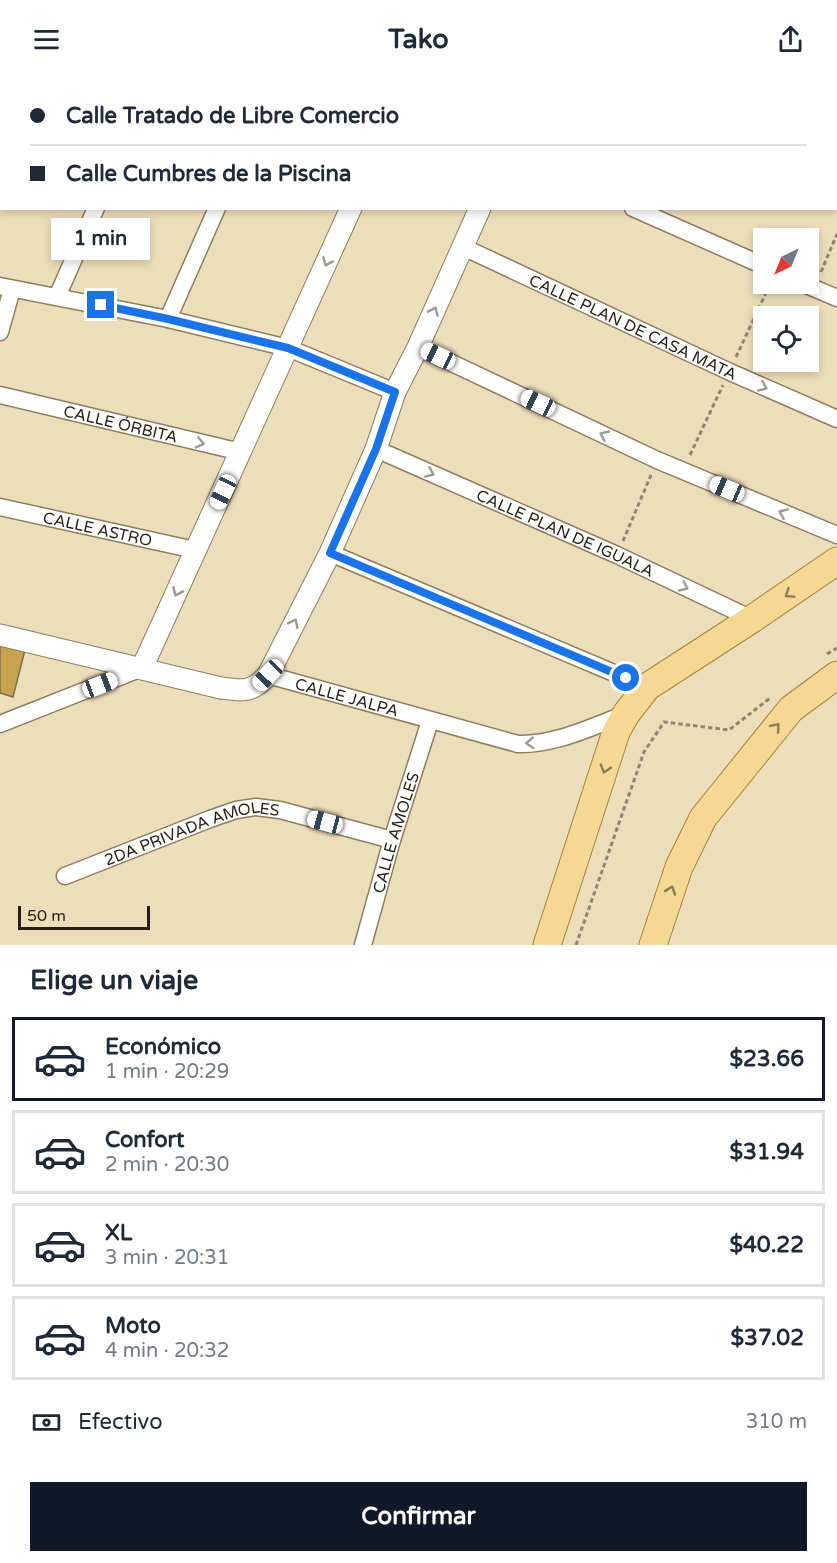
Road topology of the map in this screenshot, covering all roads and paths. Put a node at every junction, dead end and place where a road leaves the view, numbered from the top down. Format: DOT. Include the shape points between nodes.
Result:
graph roads {
  1 [pos="95,210"];
  2 [pos="216,210"];
  3 [pos="350,210"];
  4 [pos="479,210"];
  5 [pos="638,210"];
  6 [pos="837,234"];
  7 [pos="463,247"];
  8 [pos="753,261"];
  9 [pos="819,267"];
  10 [pos="6,287"];
  11 [pos="819,290"];
  12 [pos="57,297"];
  13 [pos="837,298"];
  14 [pos="168,319"];
  15 [pos="0,332"];
  16 [pos="418,347"];
  17 [pos="288,348"];
  18 [pos="395,392"];
  19 [pos="0,395"];
  20 [pos="837,419"];
  21 [pos="376,449"];
  22 [pos="241,452"];
  23 [pos="657,460"];
  24 [pos="0,507"];
  25 [pos="837,536"];
  26 [pos="195,550"];
  27 [pos="330,553"];
  28 [pos="617,555"];
  29 [pos="837,561"];
  30 [pos="752,619"];
  31 [pos="0,636"];
  32 [pos="142,668"];
  33 [pos="268,675"];
  34 [pos="837,675"];
  35 [pos="647,687"];
  36 [pos="626,714"];
  37 [pos="8,715"];
  38 [pos="429,721"];
  39 [pos="0,724"];
  40 [pos="720,729"];
  41 [pos="392,840"];
  42 [pos="65,876"];
  43 [pos="363,945"];
  44 [pos="547,945"];
  45 [pos="576,945"];
  46 [pos="653,945"];
  1 -- 12 [label="street"];
  2 -- 14 [label="street"];
  3 -- 17 [label="street, one-way"];
  4 -- 7 [label="street"];
  5 -- 8 [label="street"];
  6 -- 9 [label="path"];
  16 -- 7 [label="street, one-way"];
  7 -- 20 [label="street, CALLE PLAN DE CASA MATA, one-way"];
  10 -- 12 [label="street"];
  10 -- 15 [label="street"];
  11 -- 13 [label="street"];
  12 -- 14 [label="street"];
  14 -- 17 [label="street"];
  16 -- 18 [label="street"];
  23 -- 16 [label="street, one-way"];
  17 -- 18 [label="street"];
  17 -- 22 [label="street"];
  18 -- 21 [label="street"];
  19 -- 22 [label="street, CALLE ÓRBITA, one-way"];
  21 -- 27 [label="street"];
  21 -- 28 [label="street, CALLE PLAN DE IGUALA, one-way"];
  22 -- 26 [label="street"];
  25 -- 23 [label="street, one-way"];
  23 -- 28 [label="path"];
  24 -- 26 [label="street, CALLE ASTRO"];
  26 -- 32 [label="street, one-way"];
  33 -- 27 [label="street, one-way"];
  27 -- 35 [label="street"];
  28 -- 30 [label="street, CALLE PLAN DE IGUALA, one-way"];
  29 -- 30 [label="main road, one-way"];
  30 -- 35 [label="main road"];
  31 -- 32 [label="street"];
  32 -- 33 [label="street" via="247,691"];
  32 -- 37 [label="street"];
  33 -- 38 [label="street, CALLE JALPA"];
  46 -- 34 [label="main road, one-way" via="679,867 703,818 791,709"];
  35 -- 36 [label="main road"];
  36 -- 38 [label="street, CALLE JALPA, one-way" via="553,741 531,744"];
  36 -- 44 [label="main road, one-way" via="616,732"];
  37 -- 39 [label="street"];
  38 -- 41 [label="street, CALLE AMOLES"];
  40 -- 45 [label="path" via="663,722 644,752"];
  41 -- 42 [label="street, 2DA PRIVADA AMOLES" via="256,807 210,819"];
  41 -- 43 [label="street, CALLE AMOLES"];
}
